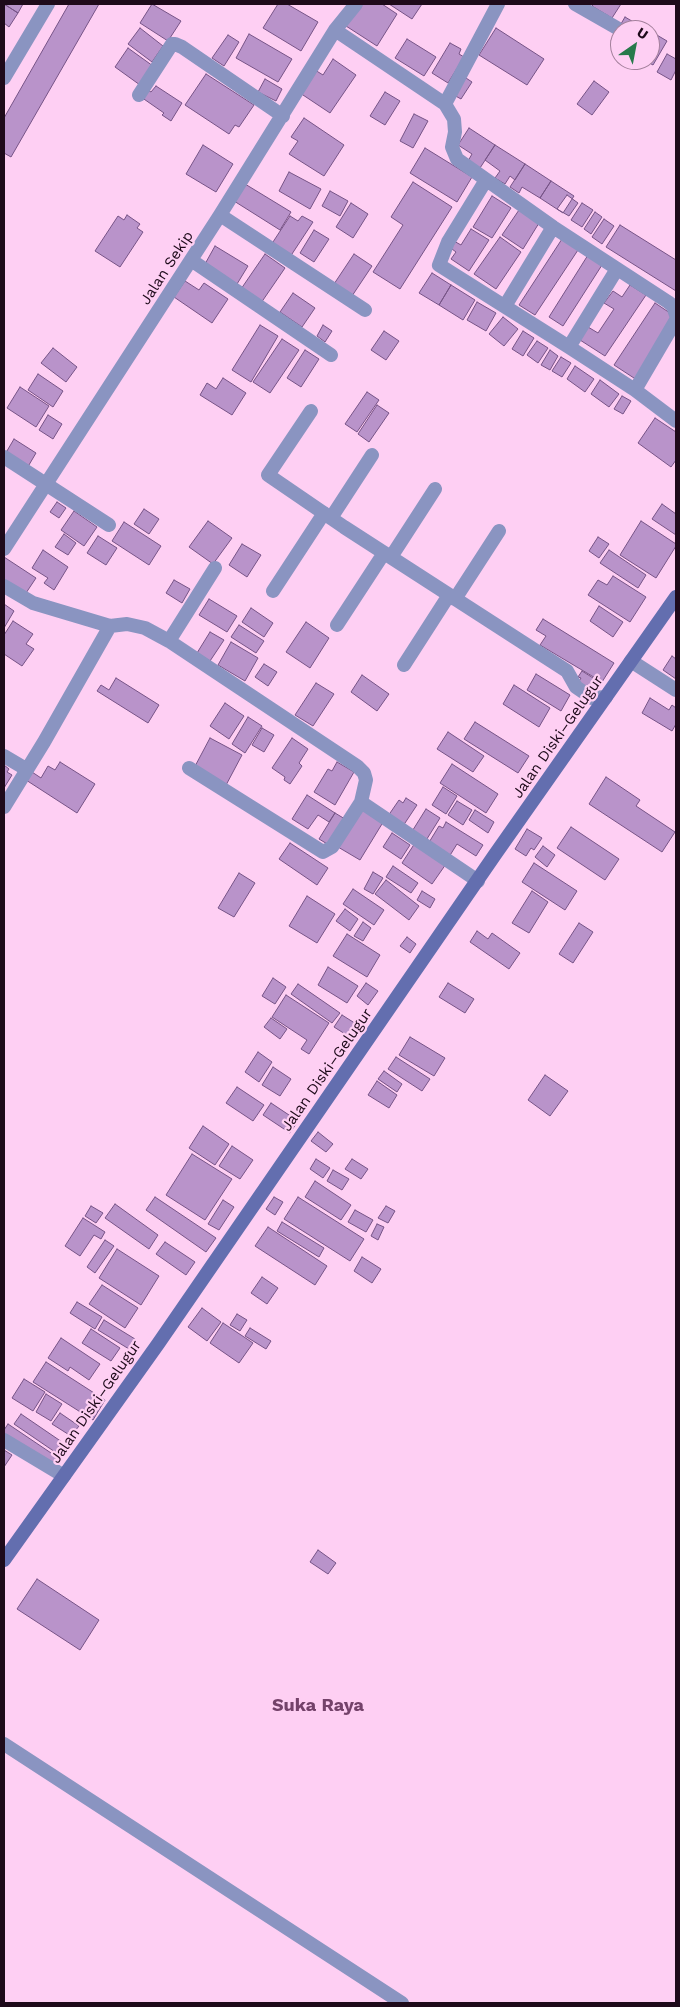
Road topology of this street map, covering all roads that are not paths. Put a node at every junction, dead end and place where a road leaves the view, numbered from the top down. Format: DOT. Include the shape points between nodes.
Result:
graph roads {
  1 [pos="48,4"];
  2 [pos="356,4"];
  3 [pos="498,4"];
  4 [pos="575,4"];
  5 [pos="610,24"];
  6 [pos="335,30"];
  7 [pos="4,78"];
  8 [pos="139,95"];
  9 [pos="445,104"];
  10 [pos="283,116"];
  11 [pos="486,180"];
  12 [pos="220,215"];
  13 [pos="553,227"];
  14 [pos="191,260"];
  15 [pos="617,269"];
  16 [pos="505,306"];
  17 [pos="365,310"];
  18 [pos="676,315"];
  19 [pos="676,320"];
  20 [pos="569,347"];
  21 [pos="331,355"];
  22 [pos="635,390"];
  23 [pos="311,411"];
  24 [pos="676,422"];
  25 [pos="372,455"];
  26 [pos="4,457"];
  27 [pos="46,483"];
  28 [pos="435,489"];
  29 [pos="327,516"];
  30 [pos="109,525"];
  31 [pos="499,531"];
  32 [pos="4,549"];
  33 [pos="387,555"];
  34 [pos="215,568"];
  35 [pos="4,586"];
  36 [pos="272,591"];
  37 [pos="452,597"];
  38 [pos="676,597"];
  39 [pos="337,625"];
  40 [pos="110,626"];
  41 [pos="169,641"];
  42 [pos="632,661"];
  43 [pos="404,664"];
  44 [pos="676,690"];
  45 [pos="606,697"];
  46 [pos="4,756"];
  47 [pos="189,768"];
  48 [pos="26,770"];
  49 [pos="361,802"];
  50 [pos="4,807"];
  51 [pos="478,881"];
  52 [pos="4,1440"];
  53 [pos="64,1476"];
  54 [pos="4,1560"];
  55 [pos="4,1744"];
  56 [pos="402,2003"];
  1 -- 7 [label="street"];
  2 -- 6 [label="street, Jalan Sekip"];
  3 -- 9 [label="street"];
  4 -- 5 [label="street"];
  6 -- 9 [label="street"];
  6 -- 10 [label="street, Jalan Sekip"];
  8 -- 10 [label="street" via="175,44"];
  9 -- 11 [label="street" via="455,126 454,154"];
  10 -- 12 [label="street, Jalan Sekip"];
  11 -- 13 [label="street"];
  11 -- 16 [label="street" via="448,242 439,265"];
  12 -- 14 [label="street, Jalan Sekip"];
  12 -- 17 [label="street"];
  13 -- 15 [label="street"];
  13 -- 16 [label="street"];
  14 -- 21 [label="street"];
  14 -- 27 [label="street, Jalan Sekip"];
  15 -- 18 [label="street" via="670,304"];
  15 -- 20 [label="street"];
  16 -- 20 [label="street"];
  19 -- 22 [label="street"];
  20 -- 22 [label="street"];
  22 -- 24 [label="street"];
  23 -- 29 [label="street" via="268,476"];
  25 -- 29 [label="street"];
  26 -- 27 [label="street"];
  27 -- 30 [label="street"];
  27 -- 32 [label="street, Jalan Sekip"];
  28 -- 33 [label="street"];
  29 -- 33 [label="street"];
  29 -- 36 [label="street"];
  31 -- 37 [label="street"];
  33 -- 37 [label="street"];
  33 -- 39 [label="street"];
  34 -- 41 [label="street"];
  35 -- 40 [label="street" via="33,603"];
  37 -- 43 [label="street"];
  37 -- 45 [label="street" via="567,671 576,687 592,698"];
  38 -- 42 [label="main road, Jalan Diski–Gelugur"];
  40 -- 41 [label="street" via="136,625"];
  40 -- 48 [label="street"];
  41 -- 49 [label="street" via="357,766 366,780"];
  42 -- 44 [label="street"];
  42 -- 45 [label="main road, Jalan Diski–Gelugur"];
  45 -- 51 [label="main road, Jalan Diski–Gelugur"];
  46 -- 48 [label="street"];
  47 -- 49 [label="street" via="323,852 332,848"];
  48 -- 50 [label="street"];
  49 -- 51 [label="street"];
  51 -- 53 [label="main road, Jalan Diski–Gelugur"];
  52 -- 53 [label="street"];
  53 -- 54 [label="main road, Jalan Diski–Gelugur"];
  55 -- 56 [label="street"];
}
